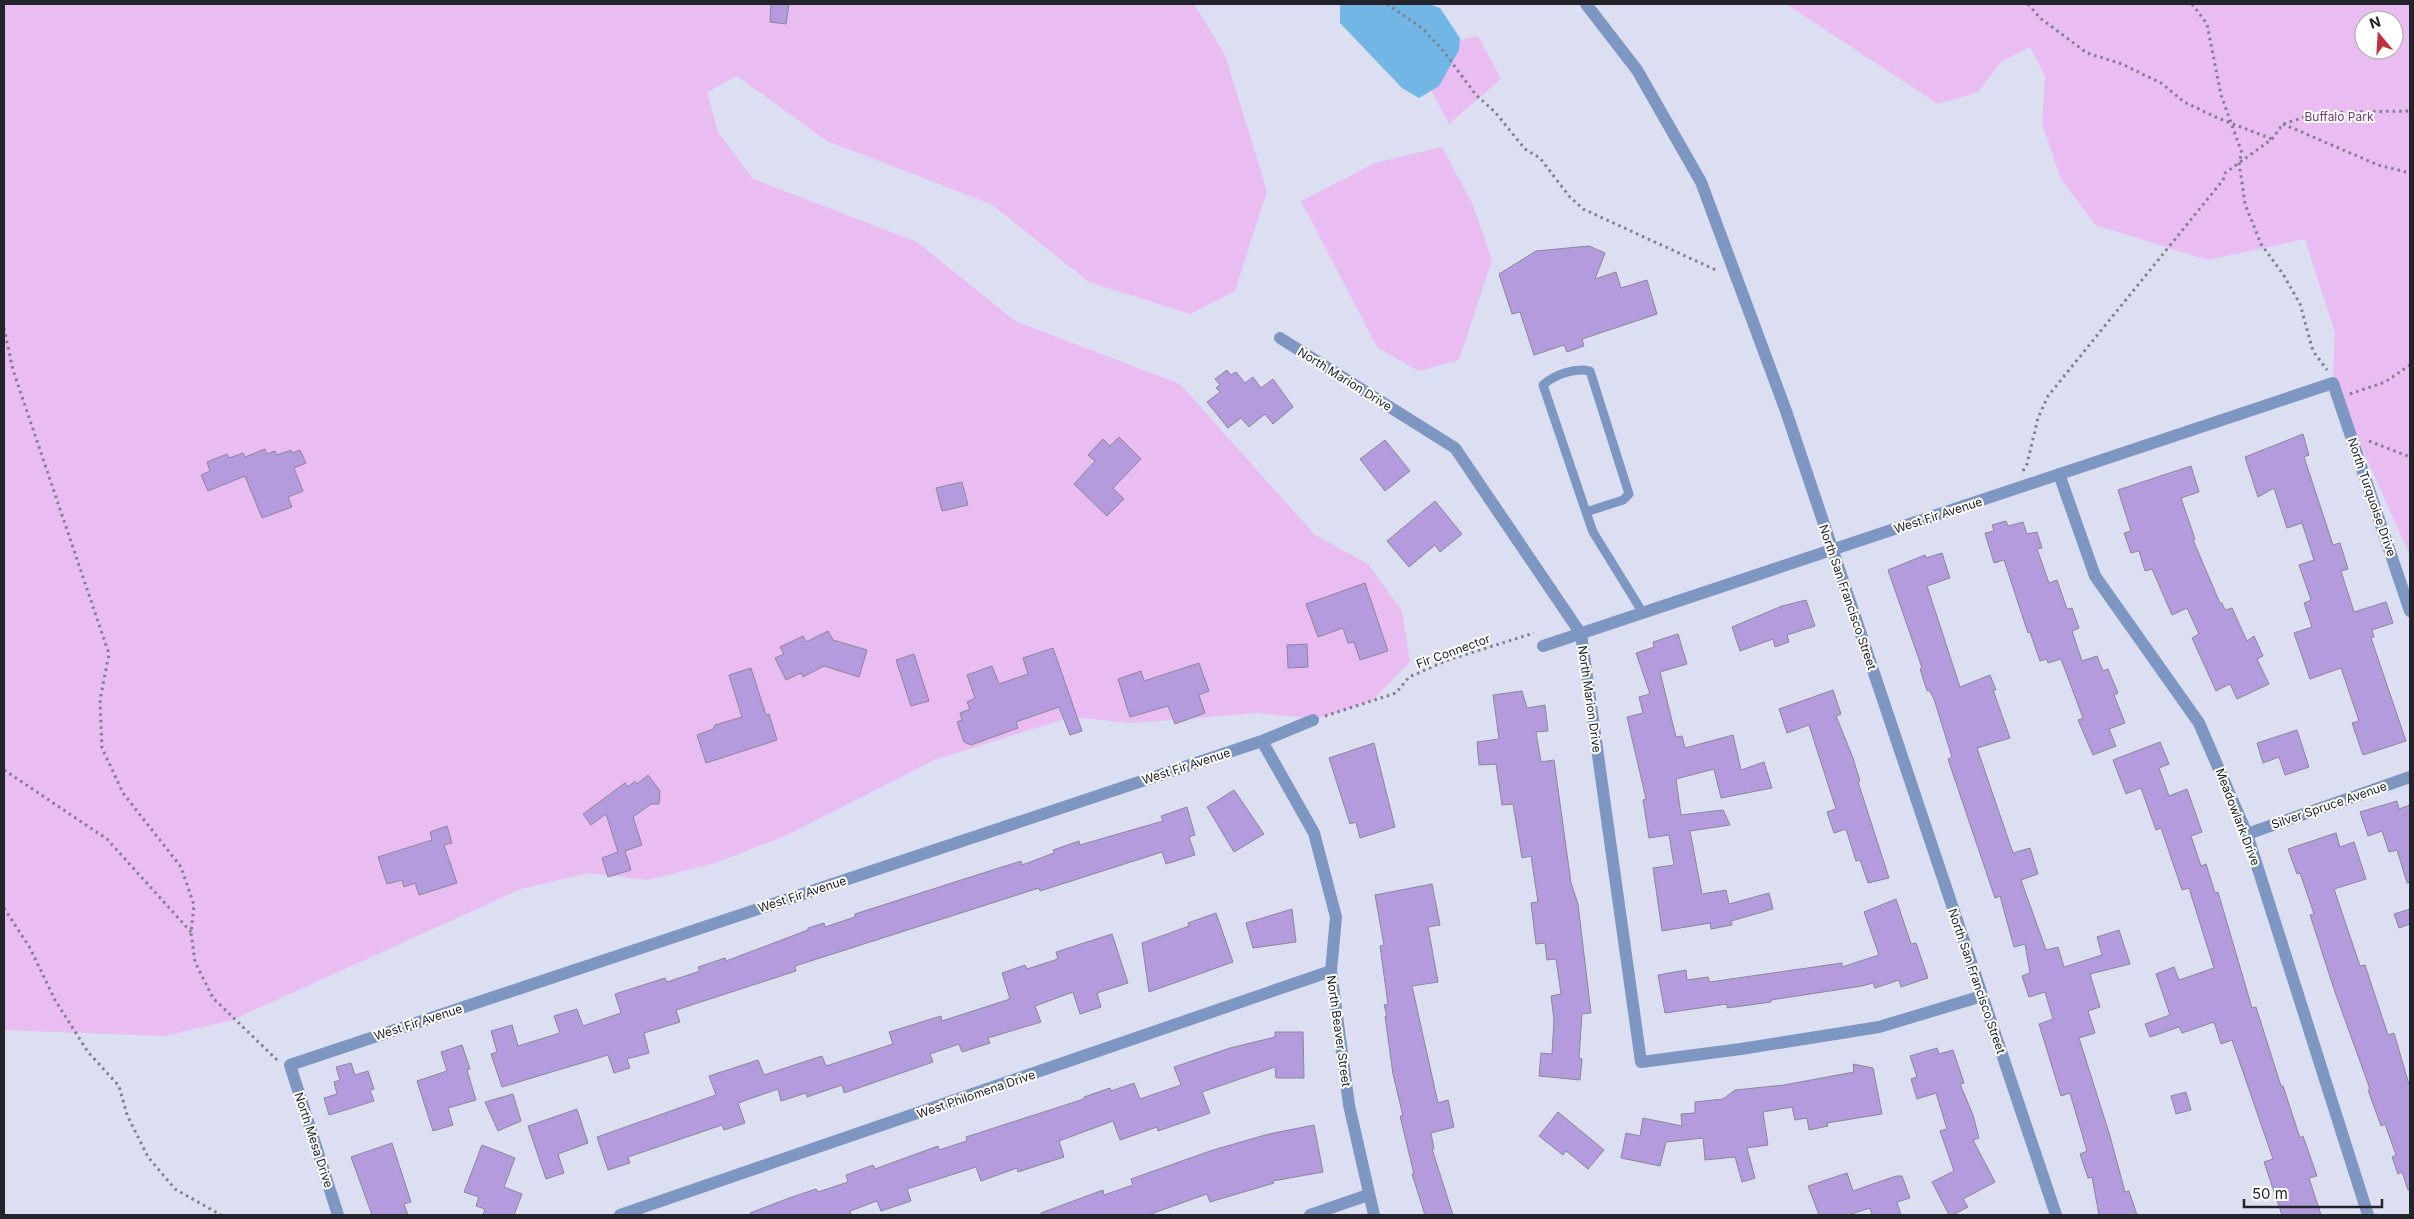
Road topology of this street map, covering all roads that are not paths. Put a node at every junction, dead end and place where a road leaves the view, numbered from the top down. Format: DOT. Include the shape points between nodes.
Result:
graph roads {
  1 [pos="1586,4"];
  2 [pos="1280,338"];
  3 [pos="2333,383"];
  4 [pos="2059,474"];
  5 [pos="1586,512"];
  6 [pos="1833,550"];
  7 [pos="2410,611"];
  8 [pos="1643,613"];
  9 [pos="1581,634"];
  10 [pos="1543,646"];
  11 [pos="1313,720"];
  12 [pos="1262,741"];
  13 [pos="2410,777"];
  14 [pos="2247,834"];
  15 [pos="1330,971"];
  16 [pos="1982,996"];
  17 [pos="292,1071"];
  18 [pos="1368,1196"];
  19 [pos="338,1215"];
  20 [pos="620,1215"];
  21 [pos="1310,1215"];
  22 [pos="1374,1215"];
  23 [pos="2056,1215"];
  24 [pos="2368,1215"];
  1 -- 6 [label="street, North San Francisco Street" via="1636,70 1701,182 1786,411"];
  2 -- 9 [label="street, North Marion Drive" via="1455,448"];
  3 -- 4 [label="street, West Fir Avenue"];
  3 -- 7 [label="street, North Turquoise Drive"];
  4 -- 6 [label="street, West Fir Avenue"];
  4 -- 14 [label="street, Meadowlark Drive" via="2095,576 2199,722"];
  5 -- 5 [label="lane" via="1543,385 1550,378 1581,369 1590,371 1629,494 1623,500"];
  5 -- 8 [label="lane" via="1593,532"];
  6 -- 8 [label="street, West Fir Avenue"];
  6 -- 16 [label="street, North San Francisco Street"];
  8 -- 9 [label="street, West Fir Avenue"];
  9 -- 10 [label="street, West Fir Avenue"];
  9 -- 16 [label="street, North Marion Drive" via="1641,1062 1879,1027"];
  11 -- 12 [label="street, West Fir Avenue"];
  12 -- 15 [label="street, North Beaver Street" via="1314,833 1336,917"];
  12 -- 17 [label="street, West Fir Avenue"];
  13 -- 14 [label="street, Silver Spruce Avenue"];
  14 -- 24 [label="street, Meadowlark Drive"];
  15 -- 18 [label="street, North Beaver Street" via="1349,1105"];
  15 -- 20 [label="street, West Philomena Drive"];
  16 -- 23 [label="street, North San Francisco Street"];
  17 -- 19 [label="street, North Mesa Drive"];
  18 -- 21 [label="street"];
  18 -- 22 [label="street, North Beaver Street"];
}
